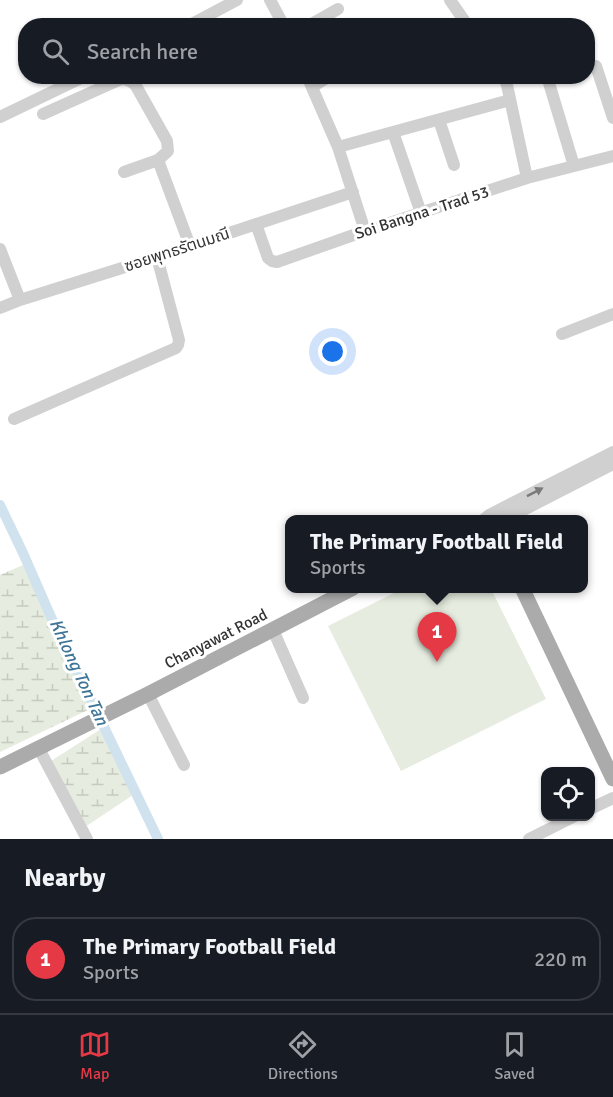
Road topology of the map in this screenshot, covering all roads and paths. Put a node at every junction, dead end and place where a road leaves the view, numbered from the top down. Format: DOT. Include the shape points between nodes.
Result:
graph roads {
  1 [pos="237,0"];
  2 [pos="270,0"];
  3 [pos="450,0"];
  4 [pos="338,9"];
  5 [pos="203,18"];
  6 [pos="280,18"];
  7 [pos="322,18"];
  8 [pos="462,18"];
  9 [pos="596,66"];
  10 [pos="68,84"];
  11 [pos="110,84"];
  12 [pos="133,84"];
  13 [pos="311,84"];
  14 [pos="507,84"];
  15 [pos="549,84"];
  16 [pos="510,100"];
  17 [pos="43,114"];
  18 [pos="0,117"];
  19 [pos="613,118"];
  20 [pos="440,120"];
  21 [pos="393,132"];
  22 [pos="338,147"];
  23 [pos="613,156"];
  24 [pos="158,160"];
  25 [pos="454,165"];
  26 [pos="574,166"];
  27 [pos="124,172"];
  28 [pos="527,178"];
  29 [pos="353,192"];
  30 [pos="421,213"];
  31 [pos="256,224"];
  32 [pos="365,231"];
  33 [pos="189,246"];
  34 [pos="0,249"];
  35 [pos="157,257"];
  36 [pos="20,300"];
  37 [pos="0,308"];
  38 [pos="613,314"];
  39 [pos="562,334"];
  40 [pos="14,419"];
  41 [pos="613,452"];
  42 [pos="613,464"];
  43 [pos="489,515"];
  44 [pos="512,515"];
  45 [pos="344,593"];
  46 [pos="524,593"];
  47 [pos="273,630"];
  48 [pos="148,694"];
  49 [pos="303,698"];
  50 [pos="38,747"];
  51 [pos="184,765"];
  52 [pos="0,767"];
  53 [pos="613,779"];
  54 [pos="613,798"];
  55 [pos="595,807"];
  56 [pos="565,821"];
  57 [pos="87,839"];
  58 [pos="529,839"];
  1 -- 5 [label="street"];
  2 -- 6 [label="street"];
  3 -- 8 [label="street"];
  4 -- 7 [label="street"];
  9 -- 19 [label="street"];
  10 -- 18 [label="street"];
  11 -- 17 [label="street"];
  12 -- 24 [label="street" via="167,141 168,151"];
  13 -- 22 [label="street"];
  14 -- 16 [label="street"];
  15 -- 26 [label="street"];
  16 -- 20 [label="street"];
  16 -- 28 [label="street"];
  20 -- 21 [label="street"];
  20 -- 25 [label="street"];
  21 -- 22 [label="street"];
  21 -- 30 [label="street"];
  22 -- 29 [label="street"];
  23 -- 26 [label="street, Soi Bangna - Trad 53"];
  24 -- 27 [label="street"];
  24 -- 33 [label="street"];
  26 -- 28 [label="street, Soi Bangna - Trad 53"];
  28 -- 30 [label="street, Soi Bangna - Trad 53"];
  29 -- 31 [label="street, ซอยพุทธรัตนมณี"];
  29 -- 32 [label="street"];
  30 -- 32 [label="street, Soi Bangna - Trad 53"];
  31 -- 32 [label="street, Soi Bangna - Trad 53" via="268,258 278,262"];
  31 -- 33 [label="street, ซอยพุทธรัตนมณี"];
  33 -- 35 [label="street, ซอยพุทธรัตนมณี"];
  34 -- 36 [label="street"];
  35 -- 36 [label="street, ซอยพุทธรัตนมณี"];
  35 -- 40 [label="street" via="178,340 176,348"];
  36 -- 37 [label="street, ซอยพุทธรัตนมณี"];
  38 -- 39 [label="street"];
  43 -- 41 [label="street, one-way"];
  42 -- 44 [label="street"];
  45 -- 47 [label="main road, Chanyawat Road"];
  46 -- 53 [label="main road"];
  47 -- 48 [label="main road, Chanyawat Road"];
  47 -- 49 [label="street"];
  48 -- 50 [label="main road, Chanyawat Road"];
  48 -- 51 [label="street"];
  50 -- 52 [label="main road, Chanyawat Road"];
  50 -- 57 [label="street"];
  54 -- 55 [label="street"];
  56 -- 58 [label="street"];
}
